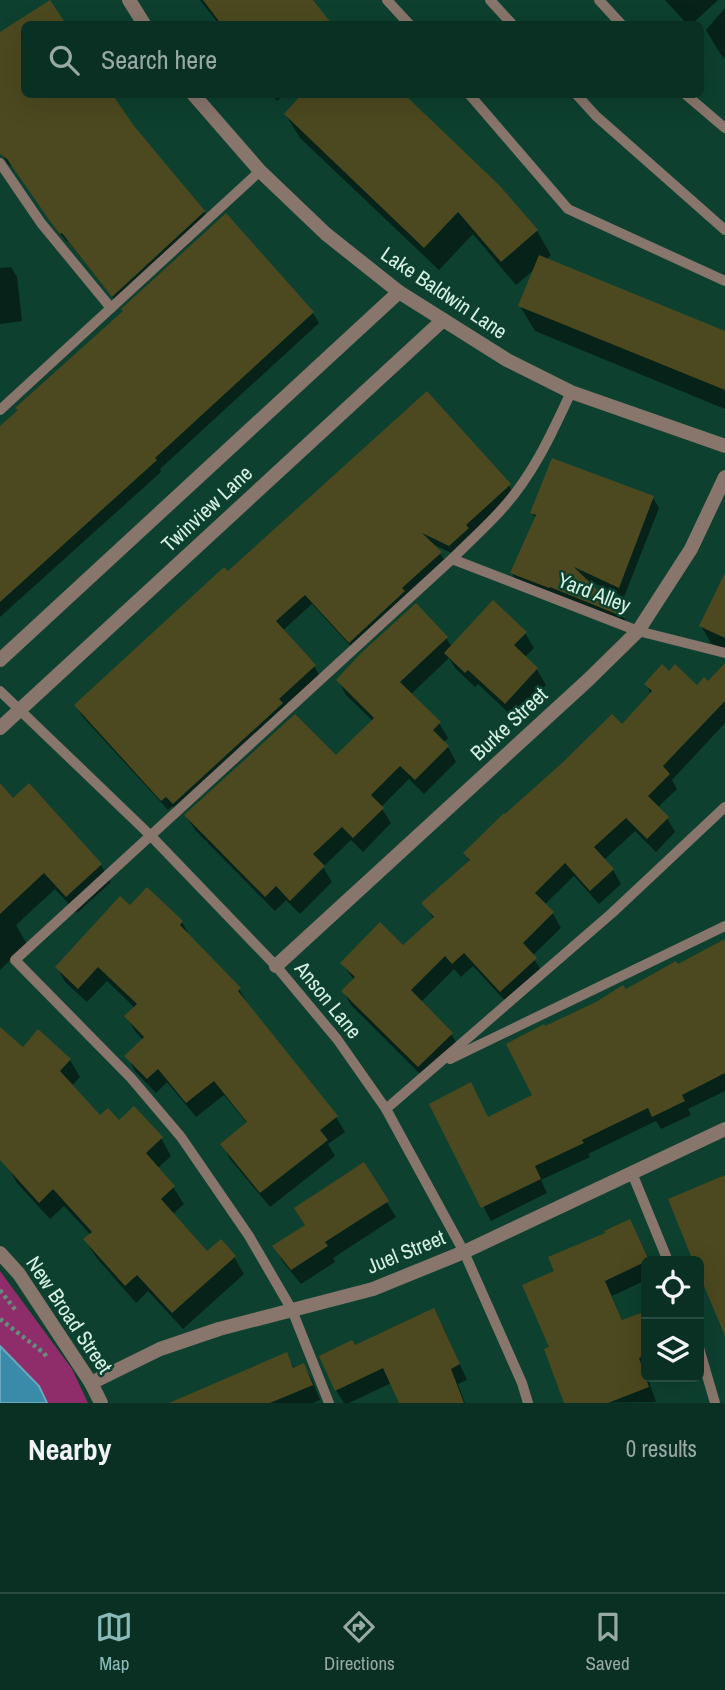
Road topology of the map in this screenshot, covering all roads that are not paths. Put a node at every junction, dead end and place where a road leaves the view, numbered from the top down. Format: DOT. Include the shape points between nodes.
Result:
graph roads {
  1 [pos="129,0"];
  2 [pos="387,0"];
  3 [pos="490,0"];
  4 [pos="599,0"];
  5 [pos="142,21"];
  6 [pos="406,21"];
  7 [pos="509,21"];
  8 [pos="618,21"];
  9 [pos="196,98"];
  10 [pos="472,98"];
  11 [pos="580,98"];
  12 [pos="690,98"];
  13 [pos="725,128"];
  14 [pos="0,163"];
  15 [pos="260,171"];
  16 [pos="725,230"];
  17 [pos="725,281"];
  18 [pos="399,292"];
  19 [pos="111,308"];
  20 [pos="443,320"];
  21 [pos="571,392"];
  22 [pos="0,410"];
  23 [pos="725,446"];
  24 [pos="725,477"];
  25 [pos="452,559"];
  26 [pos="638,631"];
  27 [pos="725,653"];
  28 [pos="0,660"];
  29 [pos="0,691"];
  30 [pos="19,711"];
  31 [pos="0,729"];
  32 [pos="725,807"];
  33 [pos="151,836"];
  34 [pos="725,926"];
  35 [pos="276,966"];
  36 [pos="438,1064"];
  37 [pos="386,1109"];
  38 [pos="725,1129"];
  39 [pos="632,1173"];
  40 [pos="464,1252"];
  41 [pos="0,1253"];
  42 [pos="666,1256"];
  43 [pos="292,1310"];
  44 [pos="704,1365"];
  45 [pos="91,1383"];
  46 [pos="101,1403"];
  47 [pos="329,1403"];
  48 [pos="528,1403"];
  49 [pos="715,1403"];
  1 -- 5 [label="street"];
  2 -- 6 [label="lane"];
  3 -- 7 [label="lane"];
  4 -- 8 [label="lane"];
  9 -- 15 [label="street, Lake Baldwin Lane"];
  10 -- 17 [label="lane" via="568,209"];
  11 -- 16 [label="lane"];
  12 -- 13 [label="lane"];
  14 -- 19 [label="lane" via="41,223"];
  15 -- 18 [label="street, Lake Baldwin Lane" via="326,234"];
  15 -- 19 [label="lane"];
  18 -- 20 [label="street, Lake Baldwin Lane"];
  18 -- 28 [label="street, Twinview Lane"];
  19 -- 22 [label="lane"];
  20 -- 21 [label="street, Lake Baldwin Lane"];
  20 -- 30 [label="street, Twinview Lane"];
  21 -- 23 [label="street, Lake Baldwin Lane"];
  21 -- 25 [label="lane" via="527,476 504,508"];
  24 -- 26 [label="street, Burke Street" via="691,549"];
  25 -- 26 [label="lane, Yard Alley"];
  25 -- 33 [label="lane"];
  26 -- 27 [label="lane, Yard Alley"];
  26 -- 35 [label="street, Burke Street"];
  29 -- 30 [label="lane, Anson Lane"];
  30 -- 31 [label="street, Twinview Lane"];
  30 -- 33 [label="lane, Anson Lane"];
  32 -- 36 [label="lane" via="612,913"];
  33 -- 35 [label="lane, Anson Lane"];
  33 -- 43 [label="lane" via="15,960 131,1078 181,1137 249,1236"];
  34 -- 36 [label="lane"];
  35 -- 37 [label="lane, Anson Lane" via="337,1039"];
  36 -- 37 [label="lane"];
  37 -- 40 [label="lane, Anson Lane"];
  38 -- 39 [label="street, Juel Street"];
  39 -- 40 [label="street, Juel Street"];
  39 -- 42 [label="lane"];
  40 -- 43 [label="street, Juel Street" via="373,1289"];
  40 -- 48 [label="lane, Anson Lane"];
  41 -- 45 [label="street, New Broad Street" via="19,1274"];
  43 -- 45 [label="street, Juel Street" via="160,1349"];
  43 -- 47 [label="lane"];
  44 -- 49 [label="lane"];
  45 -- 46 [label="street, New Broad Street"];
}
